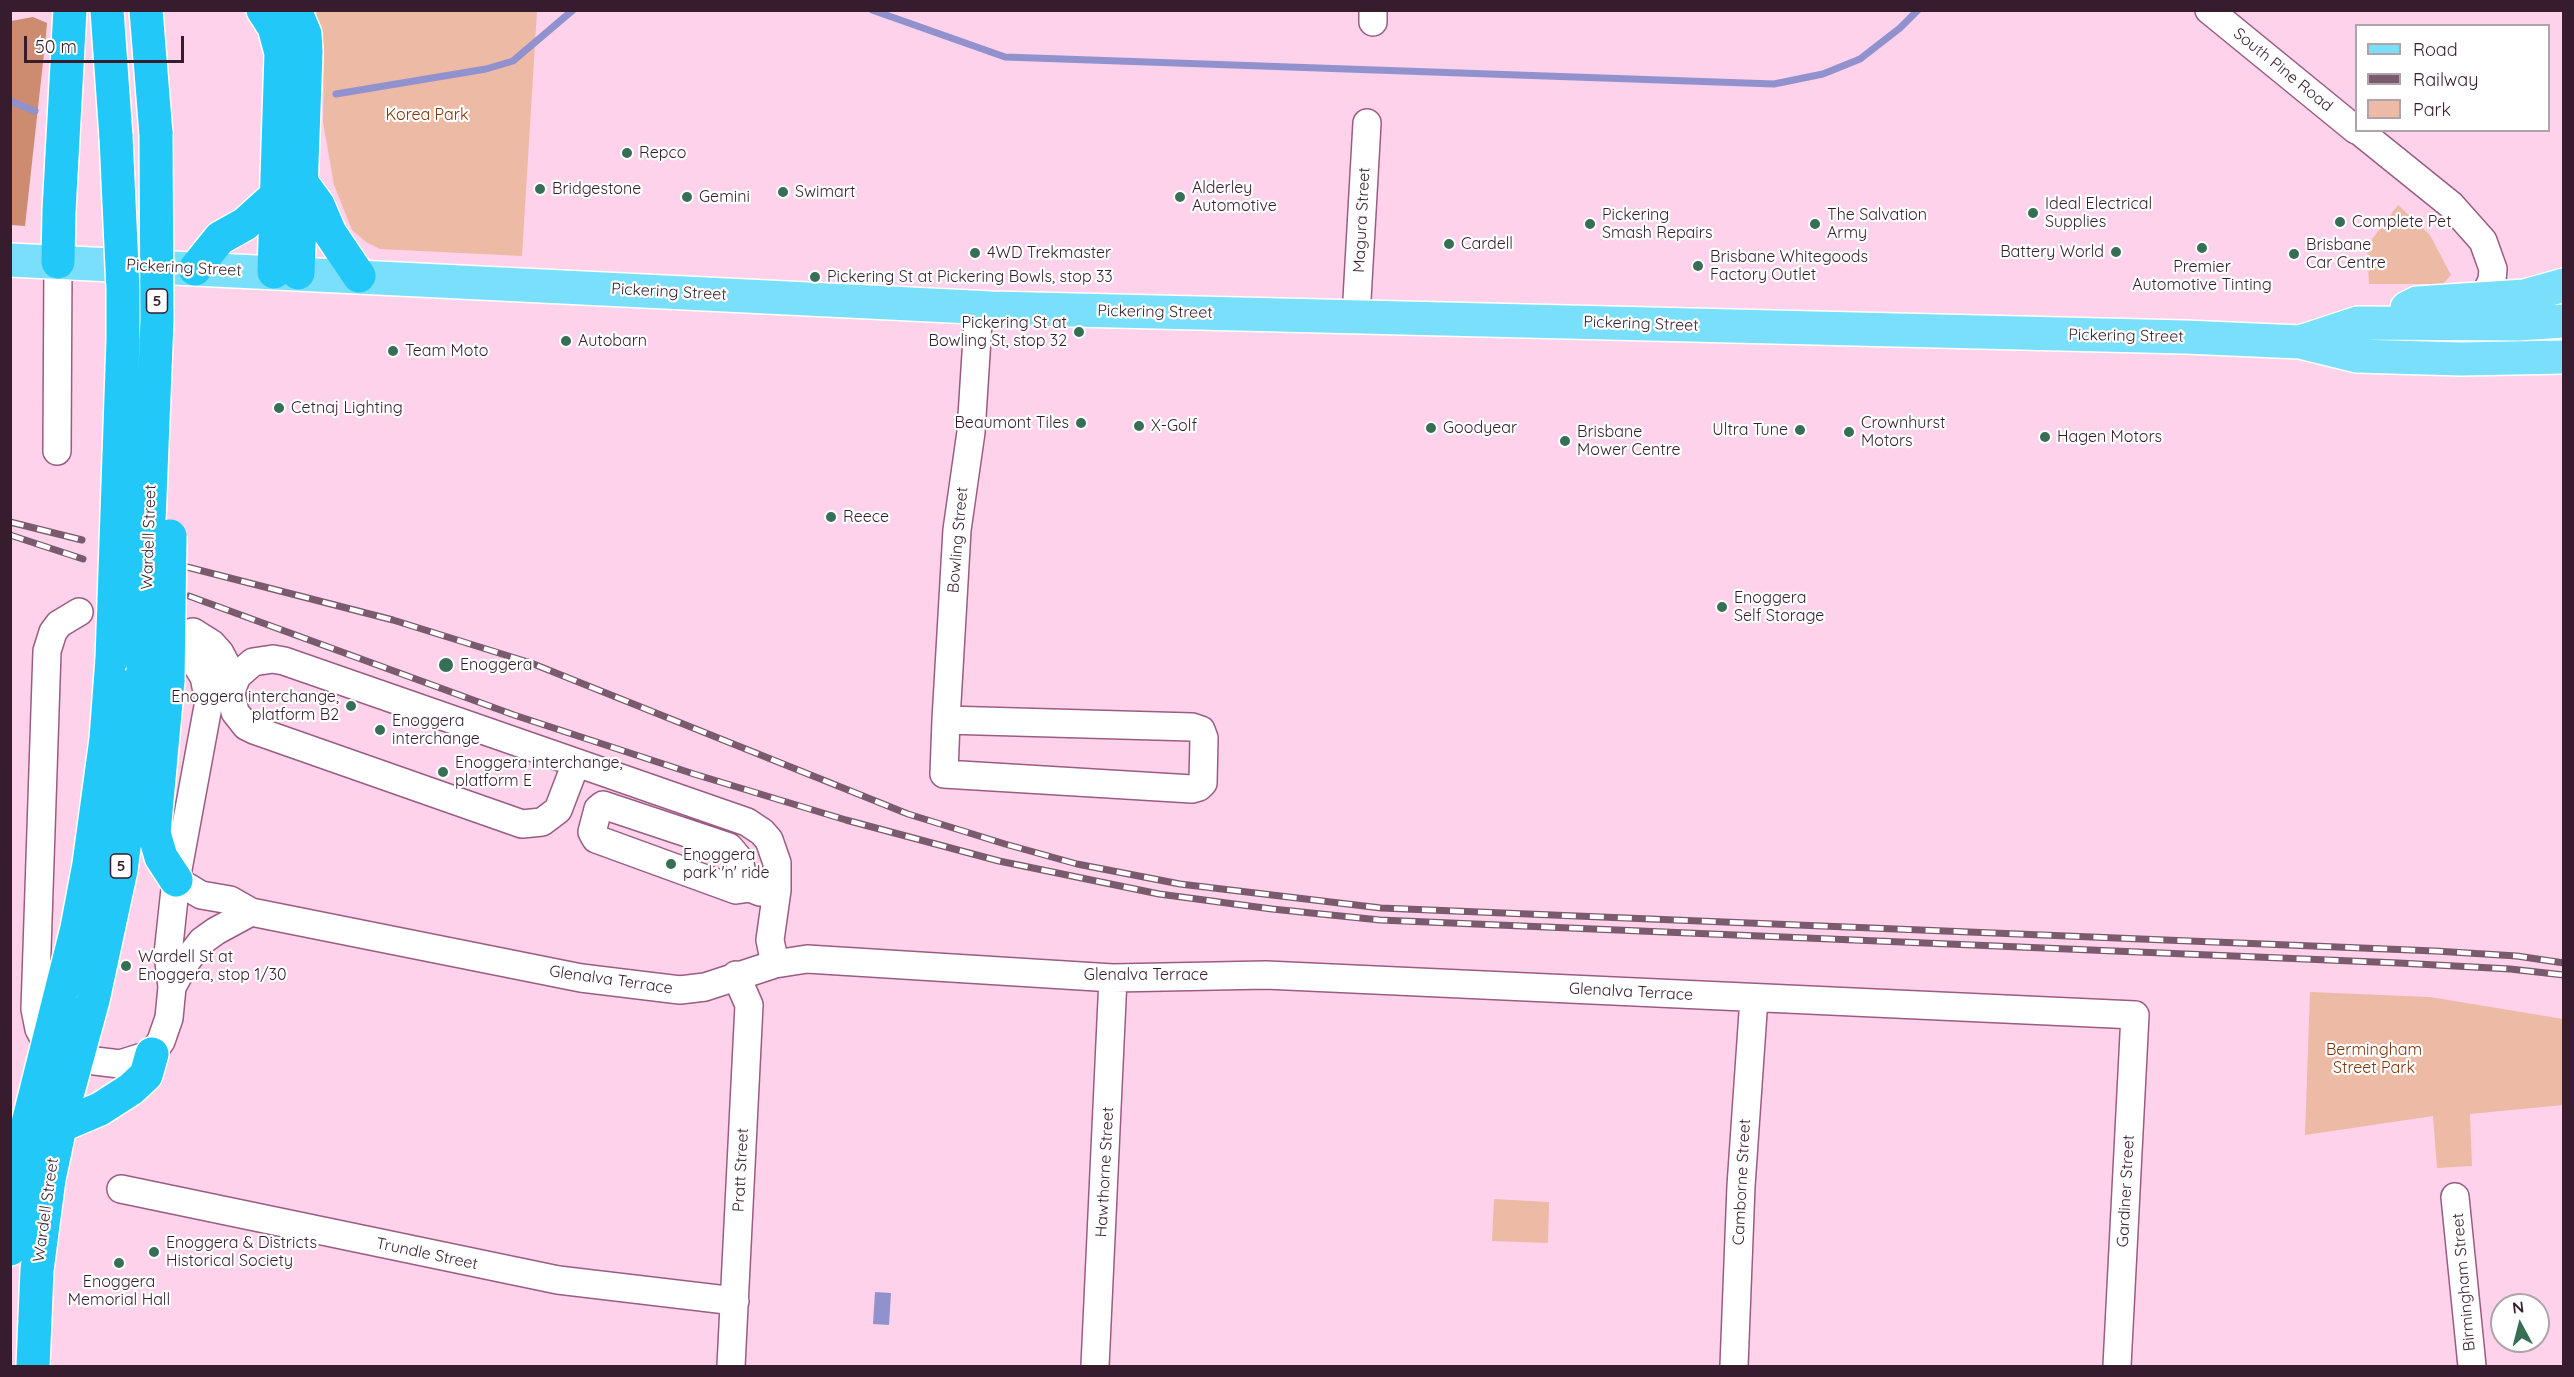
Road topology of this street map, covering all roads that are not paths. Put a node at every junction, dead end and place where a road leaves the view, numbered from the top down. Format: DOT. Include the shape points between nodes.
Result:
graph roads {
  1 [pos="70,10"];
  2 [pos="171,10"];
  3 [pos="263,10"];
  4 [pos="295,10"];
  5 [pos="2209,10"];
  6 [pos="108,11"];
  7 [pos="147,26"];
  8 [pos="1367,123"];
  9 [pos="2355,128"];
  10 [pos="2360,132"];
  11 [pos="289,189"];
  12 [pos="10,260"];
  13 [pos="58,262"];
  14 [pos="195,269"];
  15 [pos="286,273"];
  16 [pos="359,276"];
  17 [pos="2564,285"];
  18 [pos="2483,300"];
  19 [pos="979,307"];
  20 [pos="1356,316"];
  21 [pos="2564,321"];
  22 [pos="2380,324"];
  23 [pos="2300,342"];
  24 [pos="2564,357"];
  25 [pos="57,451"];
  26 [pos="79,612"];
  27 [pos="190,642"];
  28 [pos="156,676"];
  29 [pos="220,688"];
  30 [pos="946,720"];
  31 [pos="576,763"];
  32 [pos="176,880"];
  33 [pos="763,889"];
  34 [pos="251,912"];
  35 [pos="775,964"];
  36 [pos="736,975"];
  37 [pos="1113,978"];
  38 [pos="172,987"];
  39 [pos="1754,998"];
  40 [pos="2135,1015"];
  41 [pos="47,1044"];
  42 [pos="152,1054"];
  43 [pos="78,1057"];
  44 [pos="60,1126"];
  45 [pos="121,1189"];
  46 [pos="2455,1197"];
  47 [pos="10,1249"];
  48 [pos="735,1301"];
  49 [pos="33,1366"];
  50 [pos="731,1366"];
  51 [pos="1095,1366"];
  52 [pos="1734,1366"];
  53 [pos="2117,1366"];
  54 [pos="2472,1366"];
  1 -- 13 [label="highway"];
  2 -- 7 [label="highway"];
  3 -- 11 [label="highway" via="274,27 281,53"];
  4 -- 11 [label="highway" via="305,34 306,51"];
  5 -- 9 [label="street, South Pine Road"];
  6 -- 41 [label="highway, Wardell Street / 5, bridge" via="123,330 112,659 89,864"];
  7 -- 28 [label="highway, Wardell Street / 5, bridge" via="156,134 157,320 151,467 168,492 170,537"];
  8 -- 20 [label="street, Magura Street"];
  10 -- 18 [label="street, South Pine Road" via="2451,205 2482,241 2493,269"];
  11 -- 14 [label="highway" via="245,224 220,238"];
  11 -- 15 [label="highway"];
  11 -- 16 [label="highway" via="318,205 330,233"];
  12 -- 13 [label="main road, Pickering Street"];
  13 -- 14 [label="main road, Pickering Street"];
  13 -- 25 [label="street"];
  14 -- 15 [label="main road, Pickering Street"];
  15 -- 16 [label="main road, Pickering Street"];
  16 -- 19 [label="main road, Pickering Street"];
  17 -- 18 [label="main road" via="2525,296"];
  18 -- 22 [label="main road" via="2417,303"];
  19 -- 20 [label="main road, Pickering Street"];
  19 -- 30 [label="street, Bowling Street" via="971,432 957,530"];
  20 -- 23 [label="main road, Pickering Street"];
  21 -- 22 [label="main road, Pickering Street"];
  22 -- 23 [label="main road, Pickering Street" via="2358,323"];
  23 -- 24 [label="main road, Pickering Street" via="2357,356"];
  26 -- 41 [label="street" via="59,624 47,651 35,1009"];
  27 -- 29 [label="street" via="198,666"];
  28 -- 32 [label="highway" via="154,833 161,857"];
  28 -- 43 [label="highway, Wardell Street / 5" via="138,742 108,935"];
  29 -- 31 [label="street" via="253,662 273,658"];
  29 -- 31 [label="street" via="231,694 235,712 254,730 522,824 542,822 558,810"];
  29 -- 32 [label="street" via="208,713"];
  30 -- 30 [label="street, Bowling Street" via="944,774 1192,789 1203,783 1204,738 1201,730 1192,727"];
  31 -- 33 [label="street" via="747,822 762,831 774,852"];
  32 -- 34 [label="street, Glenalva Terrace" via="201,895 230,900"];
  32 -- 38 [label="street" via="168,954"];
  33 -- 33 [label="street" via="736,890 596,839 592,832 598,809 603,805 729,847 739,859 742,874"];
  33 -- 35 [label="street"];
  34 -- 36 [label="street, Glenalva Terrace" via="581,978 680,990 705,987"];
  34 -- 38 [label="street" via="202,941"];
  35 -- 36 [label="street, Glenalva Terrace"];
  35 -- 37 [label="street, Glenalva Terrace" via="807,959"];
  36 -- 48 [label="street, Pratt Street" via="749,1005"];
  37 -- 39 [label="street, Glenalva Terrace" via="1266,975"];
  37 -- 51 [label="street, Hawthorne Street"];
  38 -- 42 [label="street" via="166,1027"];
  39 -- 40 [label="street, Glenalva Terrace"];
  39 -- 52 [label="street, Camborne Street"];
  40 -- 53 [label="street, Gardiner Street"];
  41 -- 43 [label="street"];
  41 -- 47 [label="highway, Wardell Street / 5" via="27,1127"];
  42 -- 43 [label="street" via="120,1064"];
  42 -- 44 [label="highway" via="146,1075 131,1089 100,1109"];
  43 -- 44 [label="highway, Wardell Street / 5"];
  44 -- 49 [label="highway, Wardell Street / 5" via="42,1222"];
  45 -- 48 [label="street, Trundle Street" via="558,1280"];
  46 -- 54 [label="street, Birmingham Street"];
  48 -- 50 [label="street, Pratt Street"];
}
